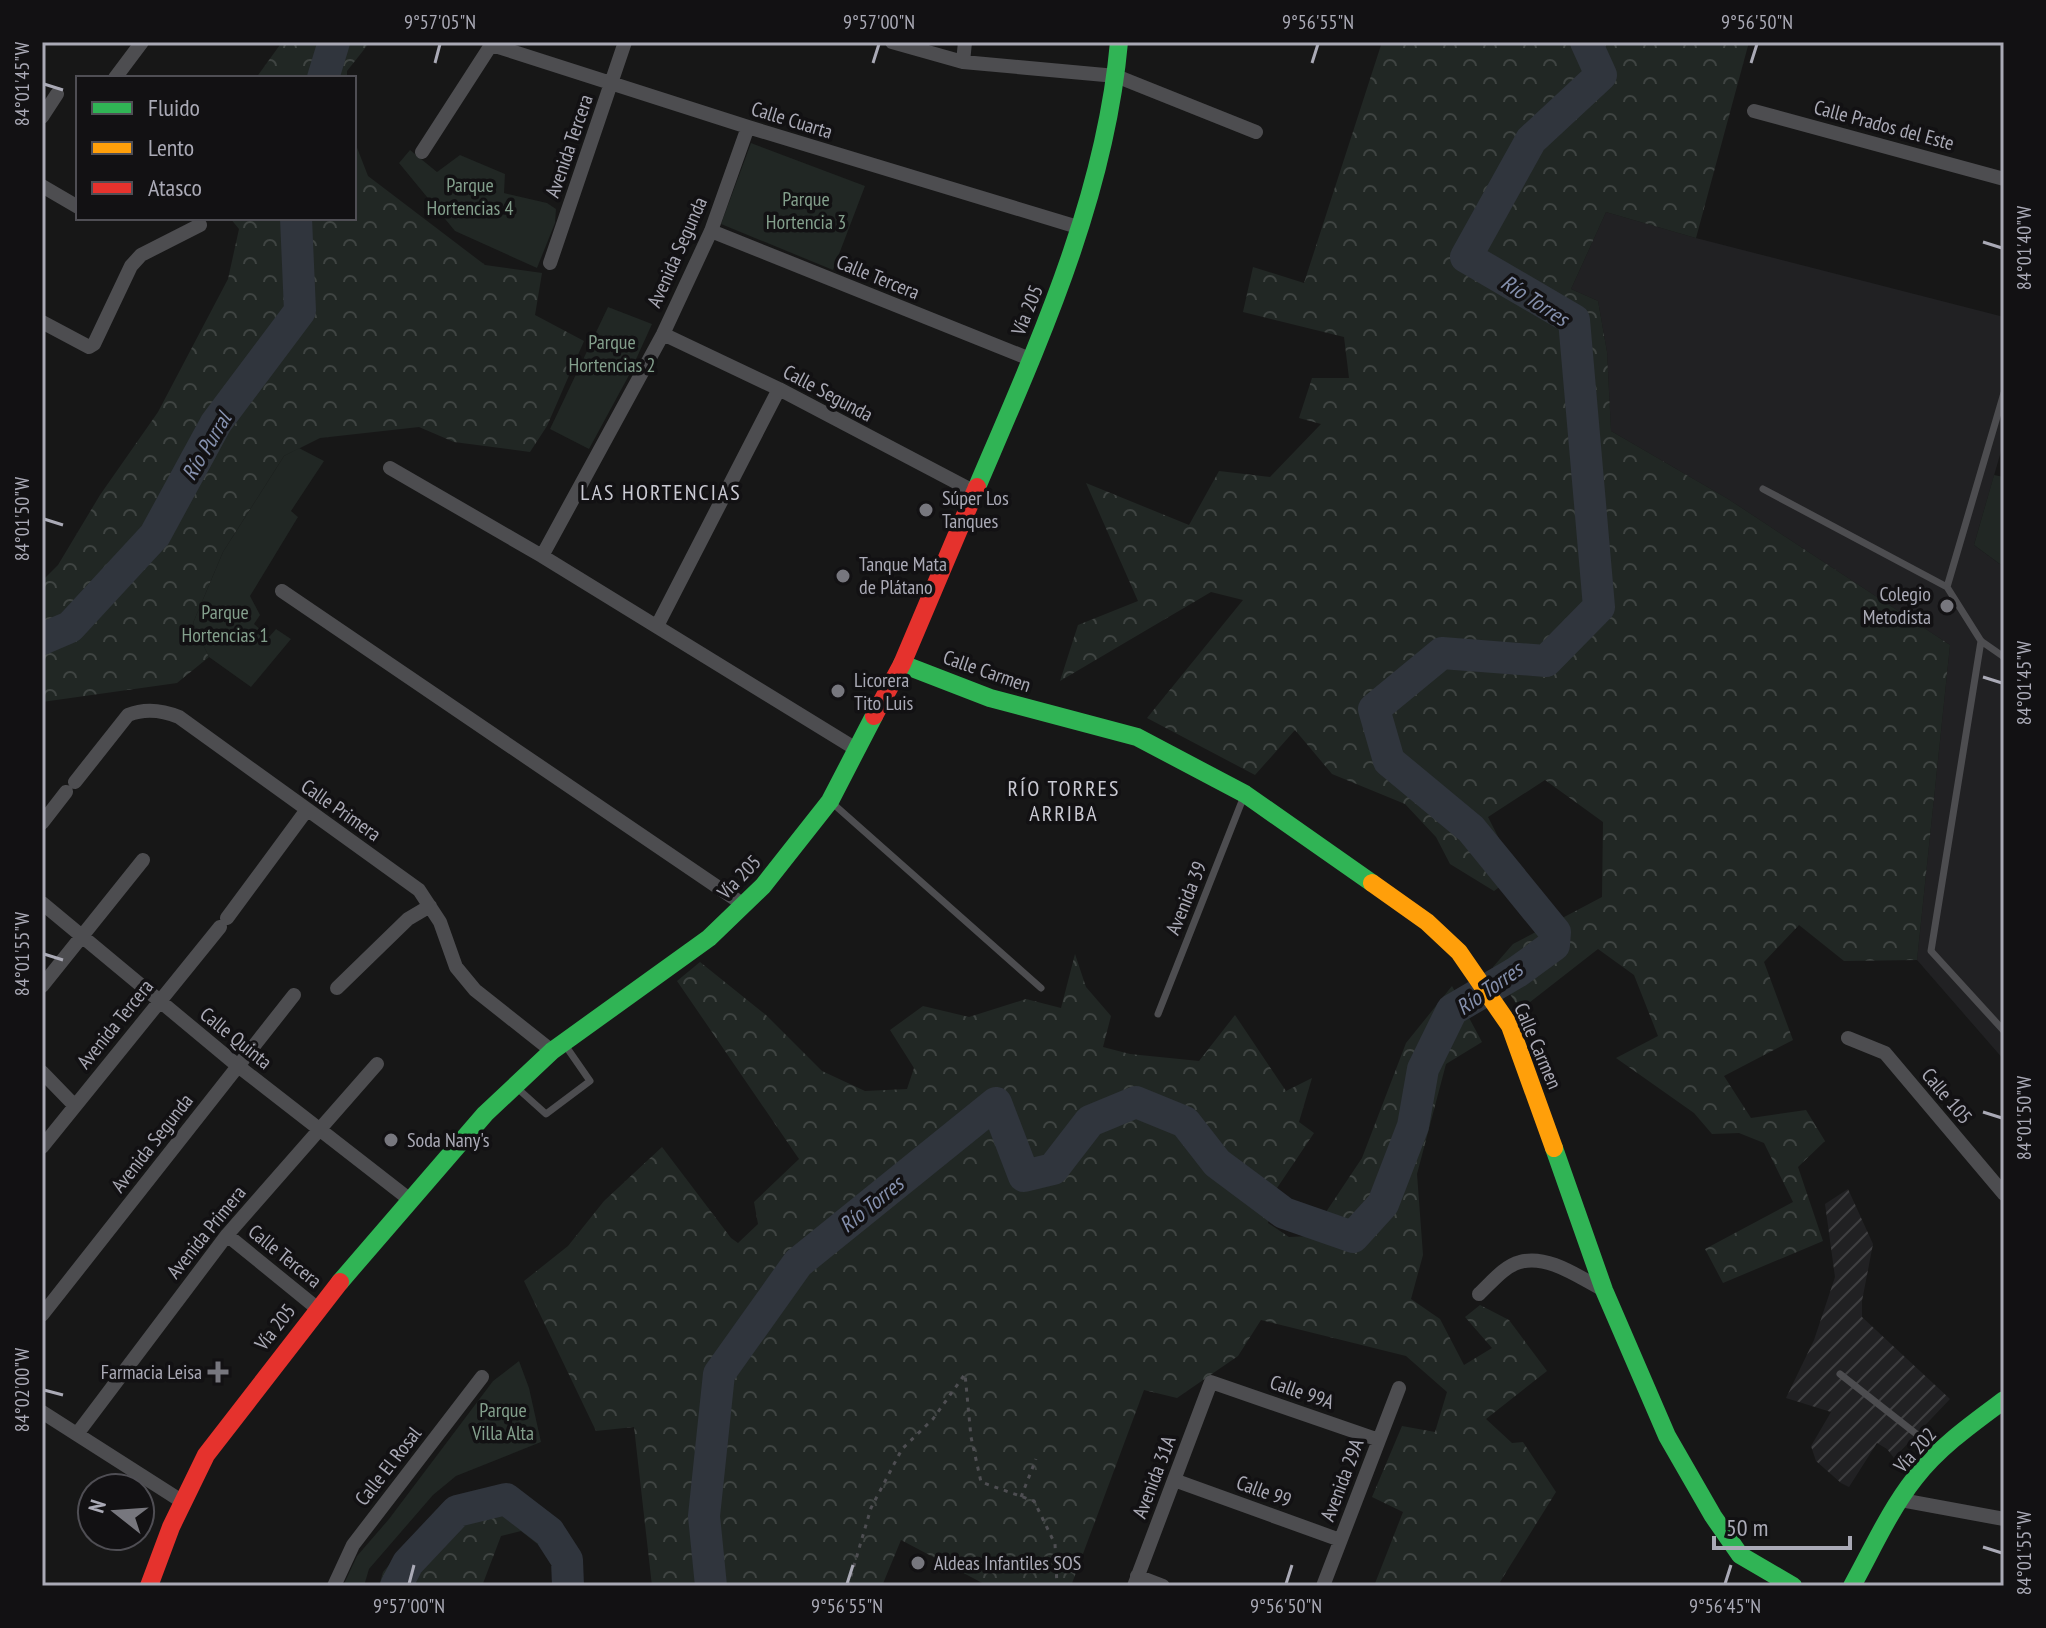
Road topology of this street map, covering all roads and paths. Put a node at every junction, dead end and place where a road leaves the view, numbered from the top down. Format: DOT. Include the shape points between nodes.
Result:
graph roads {
  1 [pos="625,42"];
  2 [pos="892,42"];
  3 [pos="965,42"];
  4 [pos="1119,42"];
  5 [pos="136,43"];
  6 [pos="492,43"];
  7 [pos="963,62"];
  8 [pos="116,76"];
  9 [pos="1116,76"];
  10 [pos="612,83"];
  11 [pos="57,94"];
  12 [pos="1754,111"];
  13 [pos="42,117"];
  14 [pos="748,127"];
  15 [pos="1256,132"];
  16 [pos="422,152"];
  17 [pos="2004,179"];
  18 [pos="42,186"];
  19 [pos="76,206"];
  20 [pos="200,225"];
  21 [pos="1081,228"];
  22 [pos="711,231"];
  23 [pos="550,263"];
  24 [pos="42,322"];
  25 [pos="663,334"];
  26 [pos="1030,359"];
  27 [pos="779,389"];
  28 [pos="2004,393"];
  29 [pos="390,468"];
  30 [pos="1763,489"];
  31 [pos="973,491"];
  32 [pos="542,556"];
  33 [pos="1947,587"];
  34 [pos="282,591"];
  35 [pos="657,626"];
  36 [pos="1981,641"];
  37 [pos="2004,657"];
  38 [pos="902,664"];
  39 [pos="856,749"];
  40 [pos="1245,794"];
  41 [pos="830,801"];
  42 [pos="306,811"];
  43 [pos="42,823"];
  44 [pos="143,860"];
  45 [pos="42,903"];
  46 [pos="744,905"];
  47 [pos="430,906"];
  48 [pos="82,936"];
  49 [pos="42,986"];
  50 [pos="337,988"];
  51 [pos="1041,988"];
  52 [pos="294,995"];
  53 [pos="159,1001"];
  54 [pos="1158,1014"];
  55 [pos="2004,1031"];
  56 [pos="1848,1038"];
  57 [pos="557,1047"];
  58 [pos="377,1064"];
  59 [pos="238,1066"];
  60 [pos="42,1072"];
  61 [pos="514,1086"];
  62 [pos="74,1105"];
  63 [pos="319,1130"];
  64 [pos="42,1147"];
  65 [pos="2004,1194"];
  66 [pos="409,1199"];
  67 [pos="227,1235"];
  68 [pos="1604,1290"];
  69 [pos="1479,1294"];
  70 [pos="318,1309"];
  71 [pos="42,1315"];
  72 [pos="1840,1374"];
  73 [pos="482,1377"];
  74 [pos="1211,1382"];
  75 [pos="1399,1388"];
  76 [pos="2004,1400"];
  77 [pos="42,1412"];
  78 [pos="77,1434"];
  79 [pos="1379,1440"];
  80 [pos="1940,1452"];
  81 [pos="1036,1459"];
  82 [pos="1174,1480"];
  83 [pos="1020,1497"];
  84 [pos="1901,1500"];
  85 [pos="183,1502"];
  86 [pos="2004,1519"];
  87 [pos="1340,1540"];
  88 [pos="1136,1581"];
  89 [pos="149,1586"];
  90 [pos="334,1586"];
  91 [pos="848,1586"];
  92 [pos="1057,1586"];
  93 [pos="1163,1586"];
  94 [pos="1323,1586"];
  95 [pos="1793,1586"];
  96 [pos="1852,1586"];
  1 -- 10 [label="street, Avenida Tercera"];
  2 -- 7 [label="street"];
  3 -- 7 [label="street"];
  4 -- 9 [label="main road, Vía 205"];
  5 -- 8 [label="street"];
  6 -- 10 [label="street, Calle Cuarta"];
  6 -- 16 [label="street"];
  7 -- 9 [label="street"];
  9 -- 15 [label="street"];
  9 -- 21 [label="main road, Vía 205"];
  10 -- 14 [label="street, Calle Cuarta"];
  10 -- 23 [label="street, Avenida Tercera"];
  11 -- 13 [label="street"];
  12 -- 17 [label="street, Calle Prados del Este"];
  14 -- 21 [label="street, Calle Cuarta"];
  14 -- 22 [label="street, Avenida Segunda"];
  18 -- 19 [label="street"];
  20 -- 24 [label="street" via="141,255 131,266 94,344 89,347"];
  21 -- 26 [label="main road, Vía 205"];
  22 -- 25 [label="street, Avenida Segunda"];
  22 -- 26 [label="street, Calle Tercera"];
  25 -- 27 [label="street, Calle Segunda"];
  25 -- 32 [label="street, Avenida Segunda"];
  26 -- 31 [label="main road, Vía 205"];
  27 -- 31 [label="street, Calle Segunda"];
  27 -- 35 [label="street"];
  28 -- 33 [label="lane"];
  29 -- 32 [label="street"];
  30 -- 33 [label="lane"];
  31 -- 38 [label="main road, Vía 205"];
  32 -- 35 [label="street"];
  33 -- 36 [label="lane"];
  34 -- 46 [label="street"];
  35 -- 39 [label="street"];
  36 -- 37 [label="lane"];
  36 -- 55 [label="lane" via="1931,951"];
  38 -- 39 [label="main road, Vía 205"];
  38 -- 40 [label="main road, Calle Carmen" via="990,698 1137,737"];
  39 -- 41 [label="main road, Vía 205"];
  40 -- 54 [label="lane, Avenida 39"];
  40 -- 68 [label="main road, Calle Carmen" via="1427,922 1478,976 1510,1026"];
  41 -- 46 [label="main road, Vía 205"];
  41 -- 51 [label="lane"];
  42 -- 43 [label="street, Calle Primera" via="179,717 139,710 128,715"];
  42 -- 47 [label="street, Calle Primera" via="419,890"];
  42 -- 53 [label="street, Avenida Tercera"];
  44 -- 48 [label="street"];
  45 -- 48 [label="street, Calle Quinta"];
  46 -- 57 [label="main road, Vía 205" via="688,954"];
  47 -- 50 [label="street" via="408,919"];
  47 -- 57 [label="street, Calle Primera" via="456,967 475,990"];
  48 -- 49 [label="street"];
  48 -- 53 [label="street, Calle Quinta"];
  52 -- 59 [label="street, Avenida Segunda"];
  53 -- 59 [label="street, Calle Quinta"];
  53 -- 62 [label="street, Avenida Tercera"];
  56 -- 65 [label="street, Calle 105" via="1885,1053"];
  57 -- 61 [label="main road, Vía 205"];
  57 -- 61 [label="lane" via="590,1081 546,1114"];
  58 -- 63 [label="street, Avenida Primera"];
  59 -- 63 [label="street, Calle Quinta"];
  59 -- 71 [label="street, Avenida Segunda"];
  60 -- 62 [label="street"];
  61 -- 66 [label="main road, Vía 205"];
  62 -- 64 [label="street, Avenida Tercera"];
  63 -- 66 [label="street, Calle Quinta"];
  63 -- 67 [label="street, Avenida Primera"];
  66 -- 70 [label="main road, Vía 205"];
  67 -- 70 [label="street, Calle Tercera"];
  67 -- 78 [label="street, Avenida Primera"];
  68 -- 69 [label="street" via="1533,1260 1507,1269"];
  68 -- 95 [label="main road, Calle Carmen" via="1667,1436 1713,1516 1740,1555"];
  70 -- 85 [label="main road, Vía 205" via="206,1455"];
  72 -- 80 [label="lane"];
  73 -- 90 [label="street, Calle El Rosal" via="353,1545"];
  74 -- 79 [label="street, Calle 99A"];
  74 -- 82 [label="street, Avenida 31A"];
  75 -- 79 [label="street, Avenida 29A"];
  76 -- 80 [label="main road, Vía 202"];
  77 -- 78 [label="street"];
  78 -- 85 [label="street"];
  79 -- 87 [label="street, Avenida 29A"];
  80 -- 84 [label="main road, Vía 202"];
  81 -- 83 [label="path"];
  82 -- 87 [label="street, Calle 99"];
  82 -- 88 [label="street, Avenida 31A"];
  83 -- 91 [label="path" via="981,1482 965,1374 933,1419 902,1449 871,1508"];
  83 -- 92 [label="path" via="1034,1501 1055,1544"];
  84 -- 86 [label="street"];
  84 -- 96 [label="main road, Vía 202"];
  85 -- 89 [label="main road, Vía 205"];
  87 -- 94 [label="street, Avenida 29A"];
  88 -- 93 [label="street"];
}
